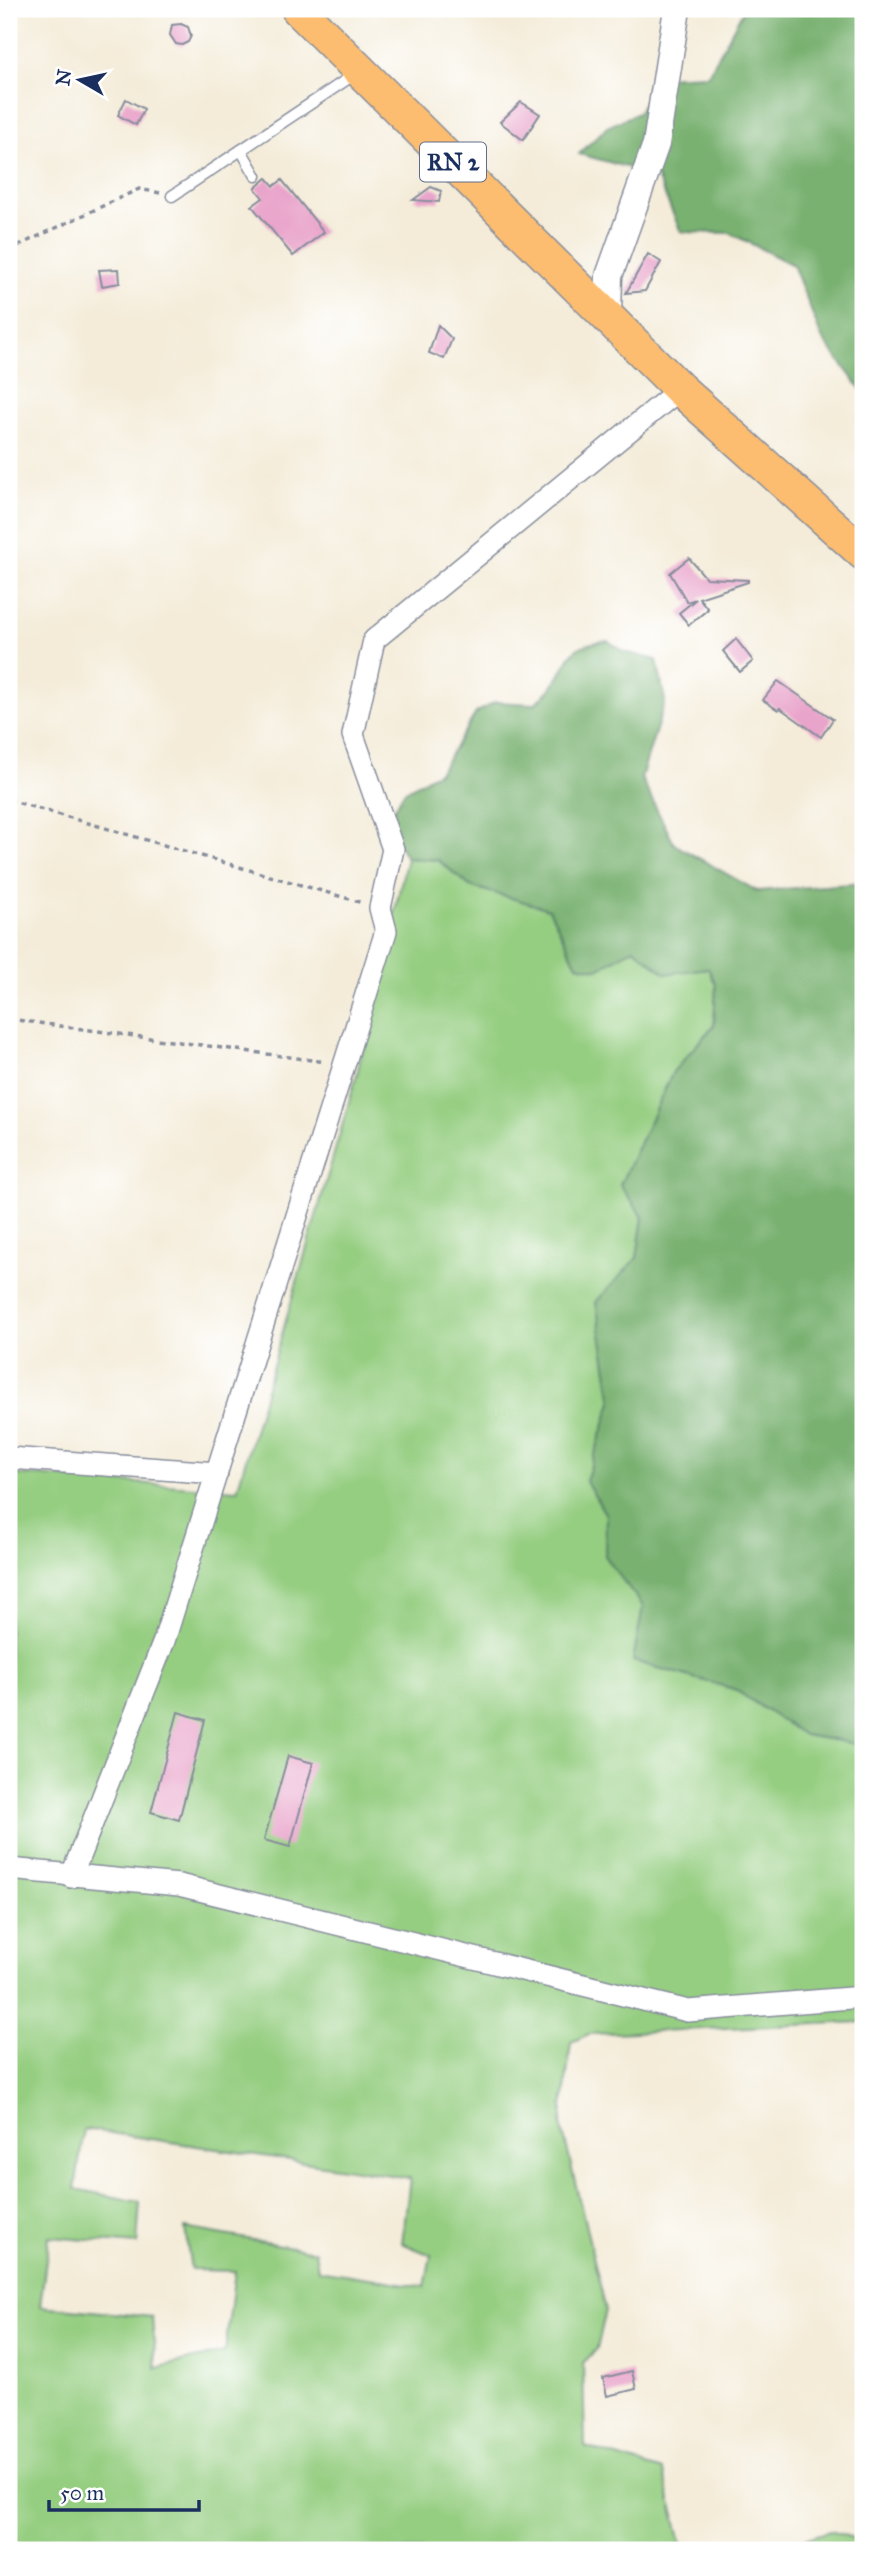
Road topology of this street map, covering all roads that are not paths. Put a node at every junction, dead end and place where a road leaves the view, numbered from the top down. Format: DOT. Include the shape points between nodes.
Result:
graph roads {
  1 [pos="298,9"];
  2 [pos="677,9"];
  3 [pos="360,71"];
  4 [pos="241,150"];
  5 [pos="256,176"];
  6 [pos="172,196"];
  7 [pos="608,316"];
  8 [pos="680,389"];
  9 [pos="863,553"];
  10 [pos="9,1458"];
  11 [pos="217,1473"];
  12 [pos="9,1869"];
  13 [pos="71,1877"];
  14 [pos="863,1997"];
  1 -- 3 [label="main road, RN 2"];
  2 -- 7 [label="street" via="656,144 609,276"];
  3 -- 4 [label="lane"];
  3 -- 7 [label="main road, RN 2"];
  4 -- 5 [label="lane"];
  4 -- 6 [label="lane"];
  7 -- 8 [label="main road, RN 2"];
  8 -- 9 [label="main road, RN 2"];
  8 -- 11 [label="street" via="374,640 353,735 393,849 380,908 386,930"];
  10 -- 11 [label="street"];
  11 -- 13 [label="street" via="164,1641"];
  12 -- 13 [label="street"];
  13 -- 14 [label="street" via="179,1885 688,2011"];
}
